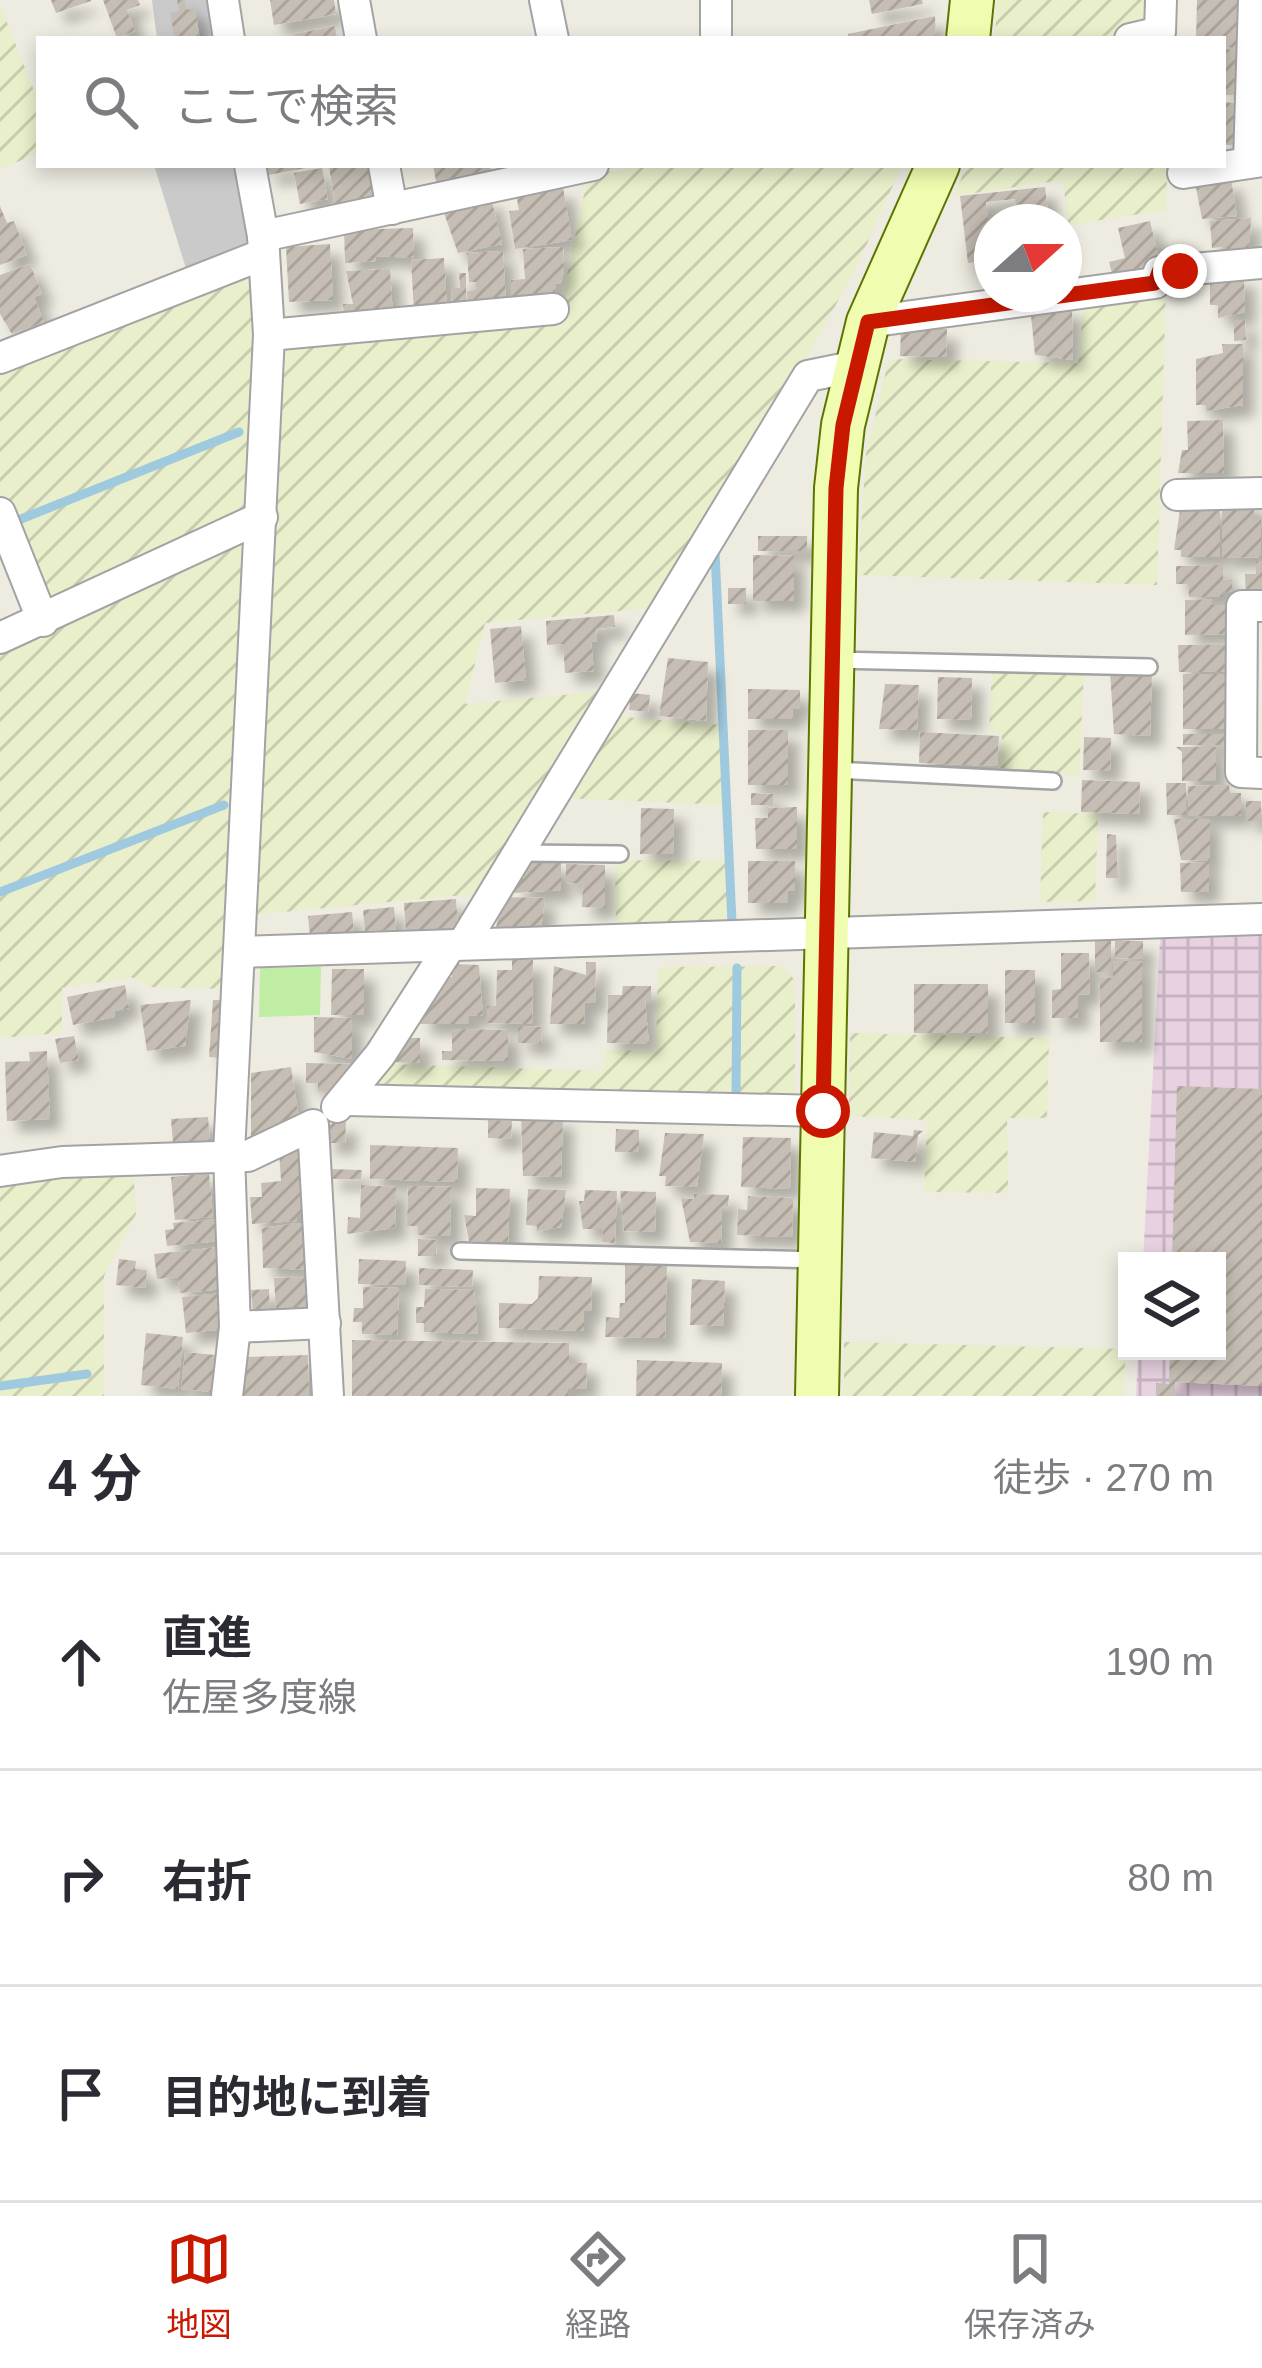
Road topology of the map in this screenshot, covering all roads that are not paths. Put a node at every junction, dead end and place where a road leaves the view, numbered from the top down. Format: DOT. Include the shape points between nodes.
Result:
graph roads {
  1 [pos="223,0"];
  2 [pos="354,0"];
  3 [pos="545,0"];
  4 [pos="716,0"];
  5 [pos="972,0"];
  6 [pos="1161,0"];
  7 [pos="1254,0"];
  8 [pos="229,36"];
  9 [pos="360,36"];
  10 [pos="553,36"];
  11 [pos="716,36"];
  12 [pos="968,36"];
  13 [pos="1143,36"];
  14 [pos="1256,161"];
  15 [pos="1226,166"];
  16 [pos="250,168"];
  17 [pos="385,168"];
  18 [pos="579,168"];
  19 [pos="937,168"];
  20 [pos="1214,168"];
  21 [pos="1184,173"];
  22 [pos="392,208"];
  23 [pos="263,245"];
  24 [pos="1262,263"];
  25 [pos="553,309"];
  26 [pos="868,322"];
  27 [pos="269,335"];
  28 [pos="0,358"];
  29 [pos="857,366"];
  30 [pos="1262,493"];
  31 [pos="1177,495"];
  32 [pos="0,513"];
  33 [pos="262,517"];
  34 [pos="1262,606"];
  35 [pos="43,621"];
  36 [pos="0,638"];
  37 [pos="832,660"];
  38 [pos="1149,667"];
  39 [pos="828,770"];
  40 [pos="1262,773"];
  41 [pos="1053,781"];
  42 [pos="518,853"];
  43 [pos="620,854"];
  44 [pos="1262,919"];
  45 [pos="826,932"];
  46 [pos="457,945"];
  47 [pos="242,952"];
  48 [pos="346,1100"];
  49 [pos="823,1111"];
  50 [pos="313,1125"];
  51 [pos="230,1154"];
  52 [pos="0,1171"];
  53 [pos="460,1251"];
  54 [pos="820,1260"];
  55 [pos="325,1323"];
  56 [pos="235,1327"];
  57 [pos="227,1396"];
  58 [pos="328,1396"];
  59 [pos="817,1396"];
  1 -- 8 [label="street"];
  2 -- 9 [label="street"];
  3 -- 10 [label="street"];
  4 -- 11 [label="street"];
  5 -- 12 [label="main road"];
  6 -- 13 [label="street" via="1160,32"];
  7 -- 14 [label="street"];
  14 -- 15 [label="street"];
  16 -- 23 [label="street"];
  17 -- 22 [label="street"];
  18 -- 22 [label="street"];
  19 -- 26 [label="main road"];
  20 -- 21 [label="street"];
  22 -- 23 [label="street"];
  23 -- 27 [label="street"];
  23 -- 28 [label="street"];
  24 -- 26 [label="street"];
  25 -- 27 [label="street"];
  26 -- 29 [label="main road"];
  27 -- 33 [label="street"];
  29 -- 37 [label="main road" via="836,488"];
  29 -- 42 [label="street" via="808,376"];
  30 -- 31 [label="street"];
  32 -- 35 [label="street"];
  33 -- 35 [label="street"];
  33 -- 47 [label="street"];
  34 -- 40 [label="street" via="1242,606 1241,749 1241,772"];
  35 -- 36 [label="street"];
  37 -- 38 [label="lane"];
  37 -- 39 [label="main road"];
  39 -- 41 [label="lane"];
  39 -- 45 [label="main road"];
  42 -- 43 [label="lane"];
  42 -- 46 [label="street"];
  44 -- 45 [label="street"];
  45 -- 46 [label="street"];
  45 -- 49 [label="main road"];
  46 -- 47 [label="street"];
  46 -- 48 [label="street"];
  47 -- 51 [label="street"];
  48 -- 49 [label="street"];
  48 -- 50 [label="street"];
  49 -- 54 [label="main road"];
  50 -- 51 [label="street" via="248,1156"];
  50 -- 55 [label="street"];
  51 -- 52 [label="street"];
  51 -- 56 [label="street"];
  53 -- 54 [label="lane"];
  54 -- 59 [label="main road"];
  55 -- 56 [label="street"];
  55 -- 58 [label="street"];
  56 -- 57 [label="street"];
}
